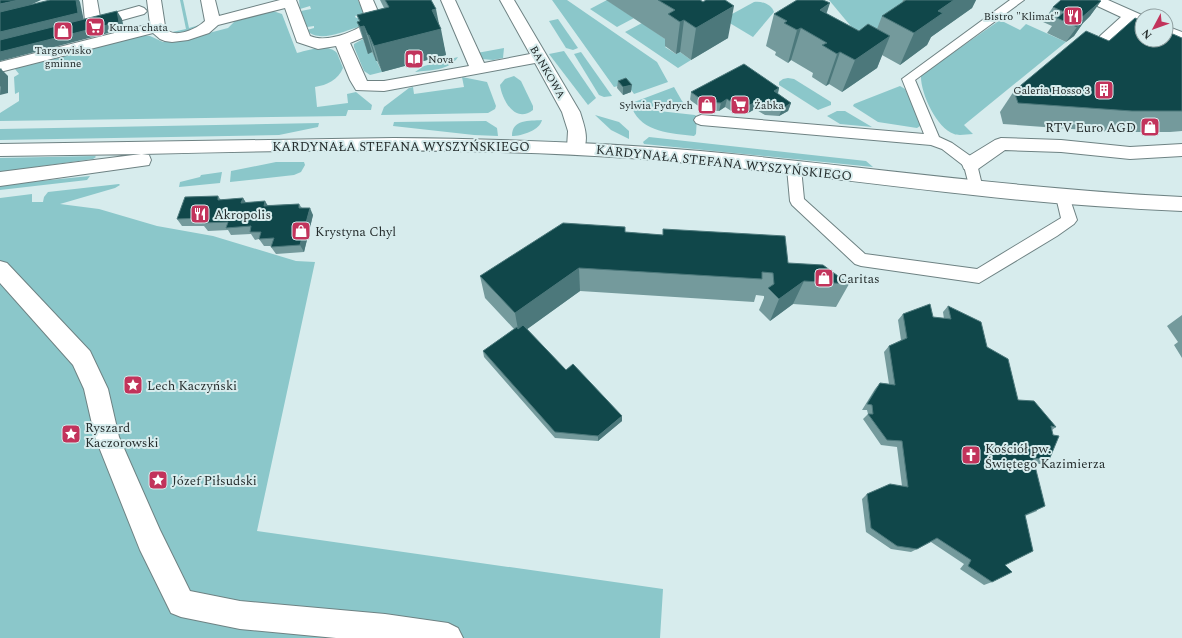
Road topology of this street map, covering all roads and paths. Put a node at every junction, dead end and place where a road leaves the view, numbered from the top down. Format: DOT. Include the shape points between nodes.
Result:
graph roads {
  1 [pos="90,0"];
  2 [pos="117,0"];
  3 [pos="154,0"];
  4 [pos="208,0"];
  5 [pos="366,0"];
  6 [pos="448,0"];
  7 [pos="508,0"];
  8 [pos="1018,0"];
  9 [pos="1096,0"];
  10 [pos="290,1"];
  11 [pos="139,11"];
  12 [pos="1134,17"];
  13 [pos="1134,20"];
  14 [pos="158,22"];
  15 [pos="213,22"];
  16 [pos="1115,31"];
  17 [pos="341,39"];
  18 [pos="1095,48"];
  19 [pos="540,58"];
  20 [pos="1182,61"];
  21 [pos="0,67"];
  22 [pos="479,70"];
  23 [pos="701,120"];
  24 [pos="933,140"];
  25 [pos="264,145"];
  26 [pos="576,148"];
  27 [pos="0,150"];
  28 [pos="1182,150"];
  29 [pos="970,164"];
  30 [pos="794,168"];
  31 [pos="0,179"];
  32 [pos="976,189"];
  33 [pos="1063,197"];
  34 [pos="1182,204"];
  35 [pos="0,269"];
  36 [pos="448,638"];
  1 -- 11 [label="street" via="86,25"];
  2 -- 11 [label="street"];
  3 -- 14 [label="street"];
  4 -- 15 [label="street"];
  5 -- 17 [label="street" via="375,23 364,33"];
  6 -- 22 [label="street"];
  7 -- 19 [label="street, BANKOWA"];
  8 -- 24 [label="lane" via="908,79"];
  9 -- 12 [label="street"];
  10 -- 15 [label="street"];
  10 -- 17 [label="street" via="303,39 312,43"];
  11 -- 14 [label="street"];
  13 -- 16 [label="street"];
  14 -- 15 [label="street" via="164,37 179,37 203,31"];
  14 -- 21 [label="street"];
  16 -- 18 [label="street"];
  16 -- 20 [label="street"];
  17 -- 22 [label="street" via="362,86 384,86"];
  19 -- 22 [label="street"];
  19 -- 26 [label="street, BANKOWA" via="571,112 577,131"];
  23 -- 24 [label="lane"];
  24 -- 29 [label="lane" via="947,146"];
  25 -- 26 [label="street, KARDYNAŁA STEFANA WYSZYŃSKIEGO" via="420,143"];
  25 -- 27 [label="street, KARDYNAŁA STEFANA WYSZYŃSKIEGO"];
  25 -- 31 [label="street, KARDYNAŁA STEFANA WYSZYŃSKIEGO"];
  26 -- 30 [label="street, KARDYNAŁA STEFANA WYSZYŃSKIEGO"];
  28 -- 29 [label="street" via="1130,153 1061,146 1001,144"];
  29 -- 32 [label="lane"];
  30 -- 32 [label="street, KARDYNAŁA STEFANA WYSZYŃSKIEGO"];
  30 -- 33 [label="lane" via="797,202 861,260 979,276 1069,220"];
  32 -- 33 [label="street, KARDYNAŁA STEFANA WYSZYŃSKIEGO"];
  33 -- 34 [label="street, KARDYNAŁA STEFANA WYSZYŃSKIEGO"];
  35 -- 36 [label="street" via="82,358 96,389 107,437 150,540 181,603 240,614 385,628"];
}
